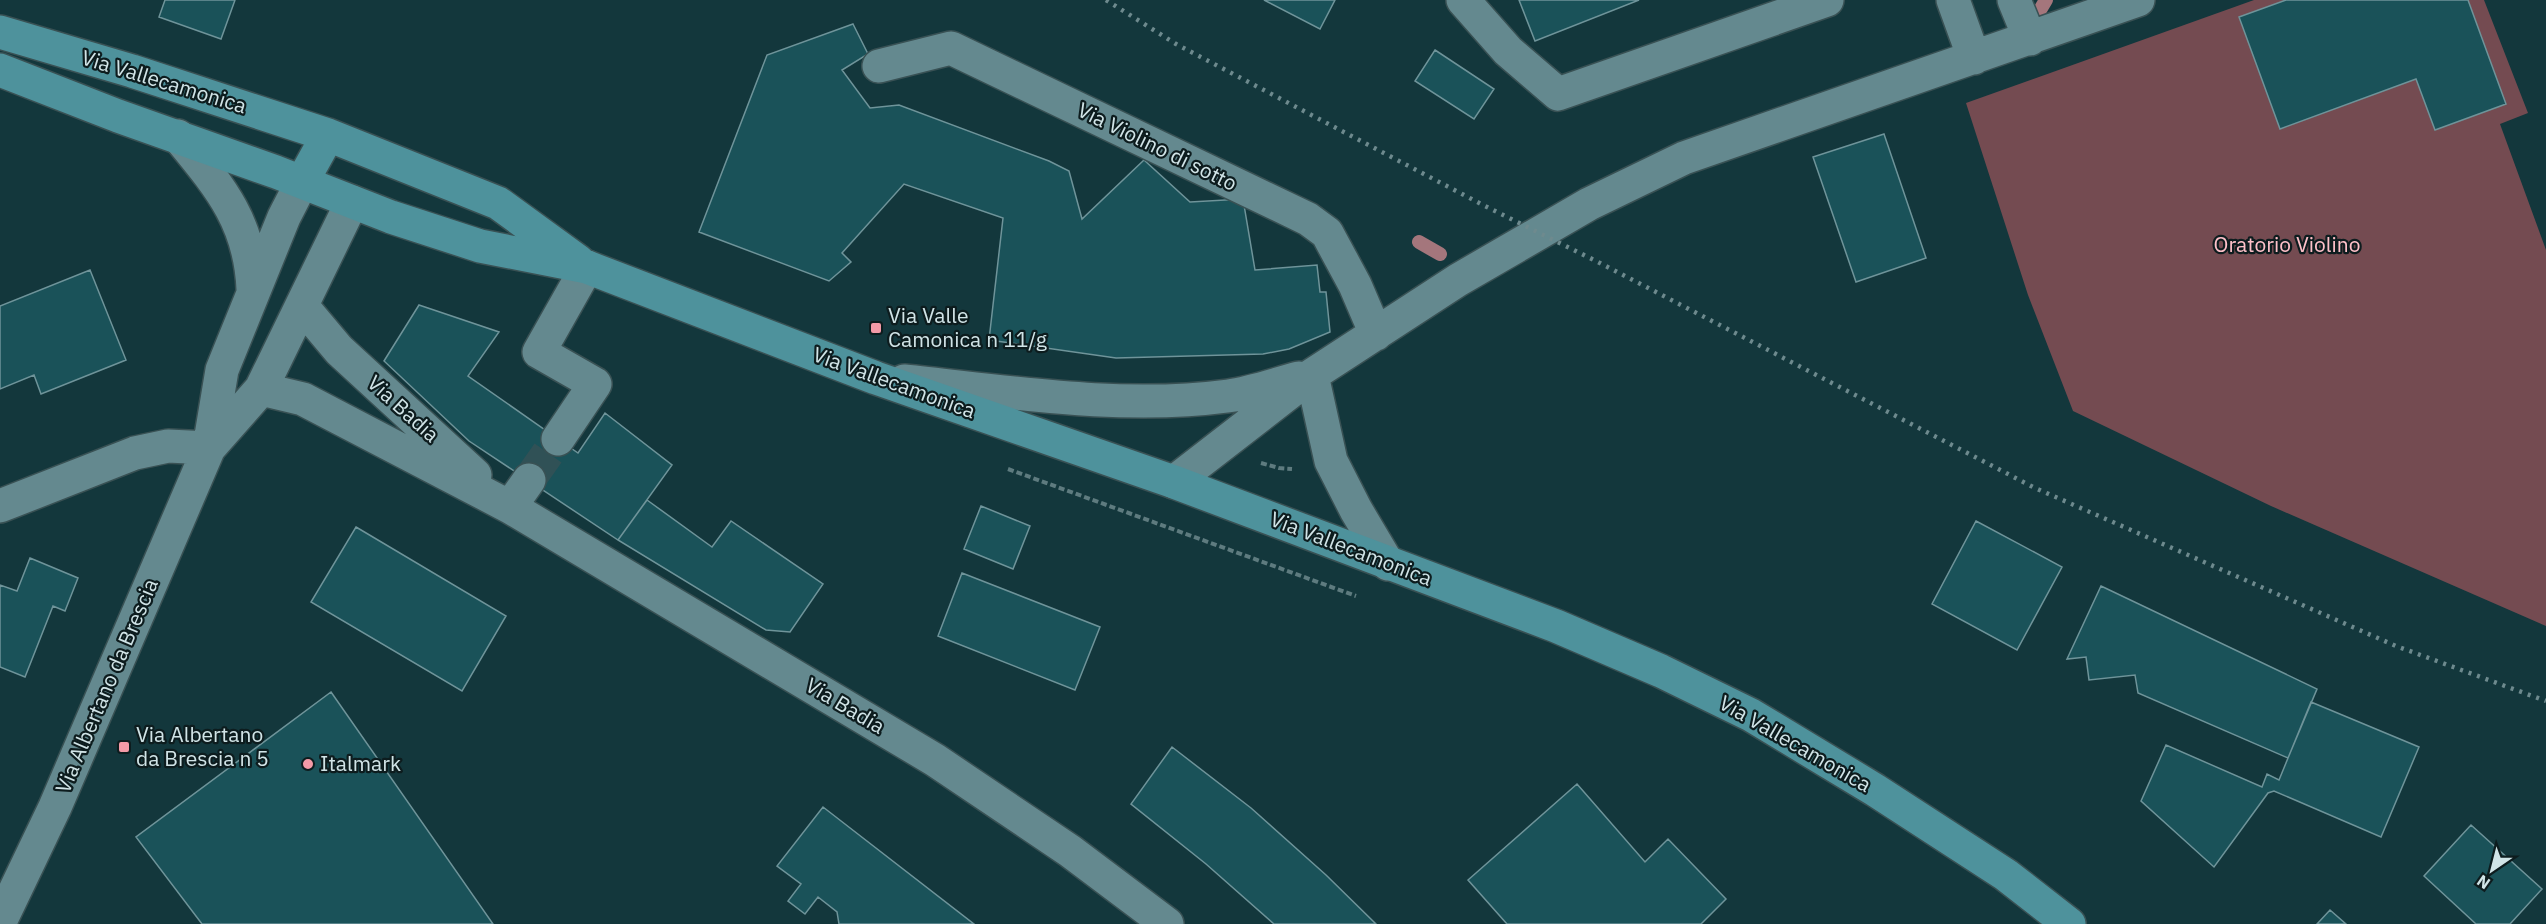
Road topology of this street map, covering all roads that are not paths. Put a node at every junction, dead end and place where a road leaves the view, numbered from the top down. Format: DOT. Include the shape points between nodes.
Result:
graph roads {
  1 [pos="1463,0"];
  2 [pos="1827,0"];
  3 [pos="1953,0"];
  4 [pos="2014,0"];
  5 [pos="2138,0"];
  6 [pos="0,32"];
  7 [pos="2030,39"];
  8 [pos="1974,58"];
  9 [pos="879,66"];
  10 [pos="0,70"];
  11 [pos="328,135"];
  12 [pos="178,136"];
  13 [pos="375,154"];
  14 [pos="303,182"];
  15 [pos="352,202"];
  16 [pos="587,267"];
  17 [pos="253,294"];
  18 [pos="302,306"];
  19 [pos="1376,334"];
  20 [pos="1312,375"];
  21 [pos="876,378"];
  22 [pos="261,389"];
  23 [pos="558,439"];
  24 [pos="208,448"];
  25 [pos="529,480"];
  26 [pos="1174,482"];
  27 [pos="0,506"];
  28 [pos="510,507"];
  29 [pos="1388,564"];
  30 [pos="0,922"];
  31 [pos="1167,924"];
  32 [pos="2069,924"];
  1 -- 2 [label="street" via="1508,51 1558,94"];
  3 -- 8 [label="street"];
  4 -- 7 [label="street"];
  5 -- 7 [label="street"];
  6 -- 11 [label="main road, Via Vallecamonica" via="132,70"];
  7 -- 8 [label="street"];
  8 -- 19 [label="street" via="1684,158 1565,217"];
  9 -- 19 [label="street, Via Violino di sotto" via="951,48 1308,219 1327,234"];
  10 -- 12 [label="main road, Via Vallecamonica"];
  11 -- 13 [label="main road, Via Vallecamonica"];
  11 -- 14 [label="main road"];
  12 -- 14 [label="main road, Via Vallecamonica"];
  12 -- 17 [label="street, Via Albertano da Brescia" via="237,216 252,267"];
  13 -- 15 [label="main road"];
  13 -- 16 [label="main road, Via Vallecamonica" via="498,203"];
  14 -- 15 [label="main road, Via Vallecamonica"];
  14 -- 17 [label="street, Via Albertano da Brescia" via="284,217"];
  15 -- 16 [label="main road, Via Vallecamonica" via="480,246"];
  15 -- 18 [label="street, Via Albertano da Brescia"];
  16 -- 21 [label="main road, Via Vallecamonica"];
  16 -- 23 [label="street" via="539,352 595,384"];
  17 -- 24 [label="street, Via Albertano da Brescia" via="222,370"];
  18 -- 22 [label="street, Via Albertano da Brescia"];
  18 -- 28 [label="street, Via Badia" via="339,350"];
  19 -- 20 [label="street"];
  20 -- 21 [label="street" via="1230,396 1166,402 1061,398"];
  20 -- 26 [label="street"];
  20 -- 29 [label="street" via="1331,461"];
  21 -- 26 [label="main road, Via Vallecamonica"];
  22 -- 24 [label="street, Via Albertano da Brescia"];
  22 -- 28 [label="street, Via Badia" via="303,399"];
  24 -- 27 [label="street" via="168,446 135,453"];
  24 -- 30 [label="street, Via Albertano da Brescia" via="55,807"];
  25 -- 28 [label="street"];
  26 -- 29 [label="main road, Via Vallecamonica"];
  28 -- 31 [label="street, Via Badia" via="935,760 1070,851"];
  29 -- 32 [label="main road, Via Vallecamonica" via="1556,626 1751,715 2006,875"];
}
